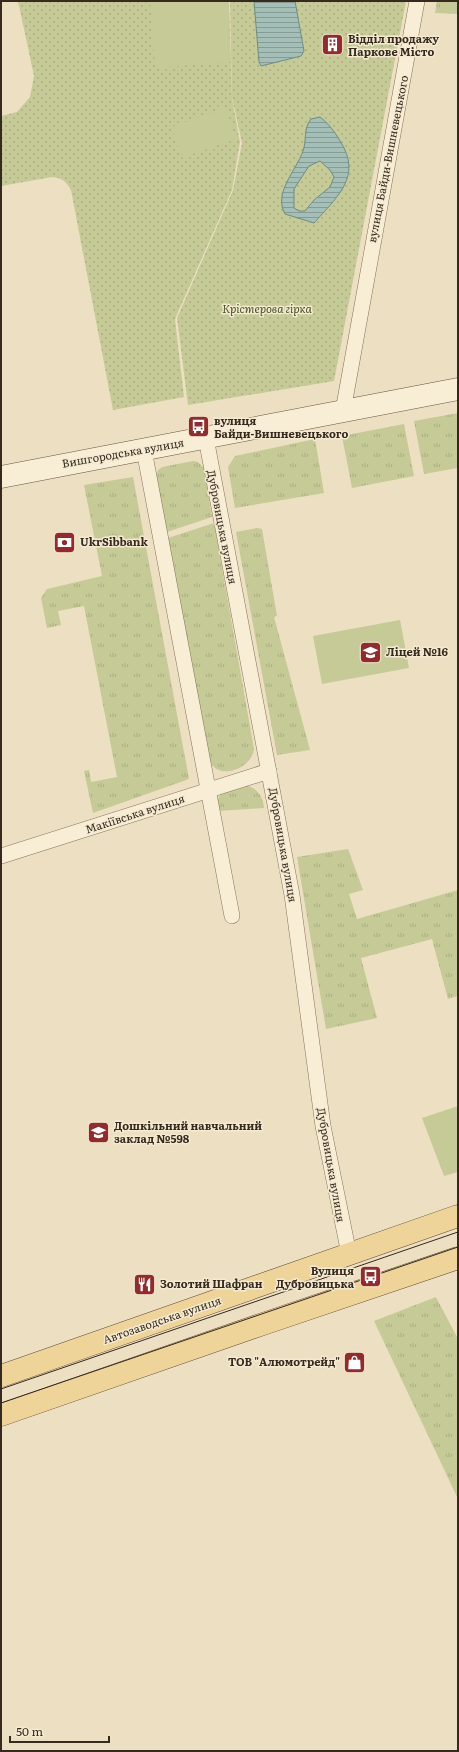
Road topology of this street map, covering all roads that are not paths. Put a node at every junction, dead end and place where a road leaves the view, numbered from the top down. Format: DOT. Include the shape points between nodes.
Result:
graph roads {
  1 [pos="417,1"];
  2 [pos="458,389"];
  3 [pos="343,411"];
  4 [pos="206,438"];
  5 [pos="144,450"];
  6 [pos="1,477"];
  7 [pos="269,771"];
  8 [pos="209,790"];
  9 [pos="1,856"];
  10 [pos="232,916"];
  11 [pos="458,1216"];
  12 [pos="349,1254"];
  13 [pos="458,1258"];
  14 [pos="1,1376"];
  15 [pos="1,1415"];
  1 -- 3 [label="street, вулиця Байди-Вишневецького"];
  2 -- 3 [label="main road, Вишгородська вулиця"];
  3 -- 4 [label="main road, Вишгородська вулиця"];
  4 -- 5 [label="main road, Вишгородська вулиця"];
  4 -- 7 [label="street, Дубровицька вулиця"];
  5 -- 6 [label="main road, Вишгородська вулиця"];
  5 -- 8 [label="street"];
  7 -- 8 [label="street, Макіївська вулиця"];
  7 -- 12 [label="street, Дубровицька вулиця" via="292,895 323,1126"];
  8 -- 9 [label="street, Макіївська вулиця"];
  8 -- 10 [label="street"];
  11 -- 12 [label="main road, Автозаводська вулиця"];
  12 -- 14 [label="main road, Автозаводська вулиця"];
  13 -- 15 [label="main road"];
}
